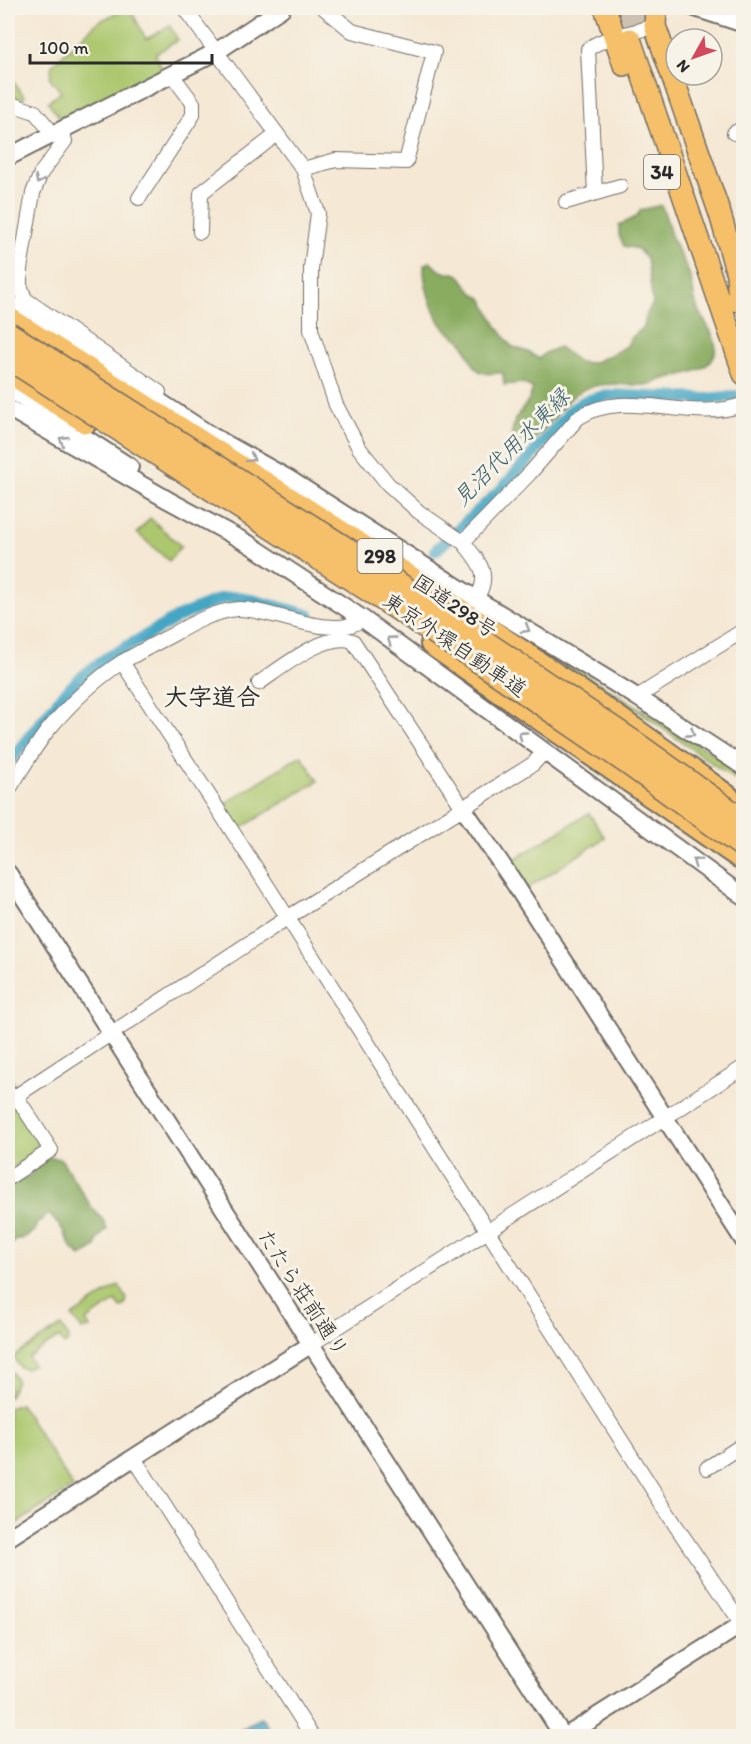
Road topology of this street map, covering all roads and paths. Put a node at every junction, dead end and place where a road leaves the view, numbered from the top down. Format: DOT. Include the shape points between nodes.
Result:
graph roads {
  1 [pos="184,8"];
  2 [pos="282,8"];
  3 [pos="324,8"];
  4 [pos="605,8"];
  5 [pos="695,8"];
  6 [pos="744,24"];
  7 [pos="640,29"];
  8 [pos="216,52"];
  9 [pos="172,75"];
  10 [pos="8,103"];
  11 [pos="58,133"];
  12 [pos="277,134"];
  13 [pos="8,158"];
  14 [pos="303,169"];
  15 [pos="620,186"];
  16 [pos="595,193"];
  17 [pos="138,198"];
  18 [pos="566,202"];
  19 [pos="200,232"];
  20 [pos="8,302"];
  21 [pos="19,308"];
  22 [pos="737,317"];
  23 [pos="8,334"];
  24 [pos="8,357"];
  25 [pos="8,371"];
  26 [pos="744,374"];
  27 [pos="8,388"];
  28 [pos="744,404"];
  29 [pos="8,408"];
  30 [pos="212,436"];
  31 [pos="463,542"];
  32 [pos="249,544"];
  33 [pos="472,605"];
  34 [pos="363,619"];
  35 [pos="744,630"];
  36 [pos="122,663"];
  37 [pos="259,683"];
  38 [pos="576,687"];
  39 [pos="638,697"];
  40 [pos="551,725"];
  41 [pos="545,751"];
  42 [pos="744,767"];
  43 [pos="8,791"];
  44 [pos="744,795"];
  45 [pos="463,808"];
  46 [pos="744,808"];
  47 [pos="744,822"];
  48 [pos="744,846"];
  49 [pos="744,860"];
  50 [pos="744,872"];
  51 [pos="8,873"];
  52 [pos="744,897"];
  53 [pos="287,918"];
  54 [pos="110,1034"];
  55 [pos="744,1067"];
  56 [pos="665,1118"];
  57 [pos="8,1178"];
  58 [pos="488,1231"];
  59 [pos="744,1241"];
  60 [pos="310,1345"];
  61 [pos="744,1444"];
  62 [pos="134,1458"];
  63 [pos="707,1468"];
  64 [pos="8,1538"];
  65 [pos="743,1624"];
  66 [pos="312,1737"];
  67 [pos="564,1737"];
  1 -- 8 [label="street"];
  2 -- 8 [label="street"];
  3 -- 14 [label="street" via="352,31 434,52 406,162 336,160"];
  4 -- 7 [label="main road, 34"];
  5 -- 6 [label="street"];
  7 -- 16 [label="street" via="588,49"];
  7 -- 22 [label="main road, 34"];
  7 -- 22 [label="main road, 34" via="720,214 737,274"];
  8 -- 9 [label="street"];
  8 -- 12 [label="street"];
  9 -- 11 [label="street"];
  9 -- 17 [label="street" via="193,103 193,116"];
  10 -- 11 [label="street" via="35,112"];
  11 -- 13 [label="street"];
  11 -- 21 [label="street, one-way" via="65,141 41,174 33,193 20,269"];
  12 -- 14 [label="street"];
  12 -- 19 [label="street" via="201,193"];
  14 -- 31 [label="street" via="318,213 311,268 311,330 336,405 359,448 388,484 419,512"];
  15 -- 16 [label="street"];
  16 -- 18 [label="street"];
  20 -- 30 [label="street"];
  21 -- 30 [label="street" via="184,409"];
  21 -- 38 [label="highway, 国道298号 / 298"];
  22 -- 26 [label="main road, 34"];
  23 -- 47 [label="highway, 東京外環自動車道, bridge" via="360,558"];
  24 -- 48 [label="highway, 東京外環自動車道, bridge" via="486,665"];
  25 -- 40 [label="highway, 国道298号 / 298"];
  27 -- 32 [label="street"];
  28 -- 31 [label="street" via="711,411 623,405 588,411 568,427"];
  32 -- 29 [label="street, one-way"];
  30 -- 33 [label="street, one-way" via="289,479"];
  31 -- 33 [label="street" via="482,569 484,580"];
  32 -- 34 [label="street"];
  33 -- 39 [label="street, one-way"];
  34 -- 36 [label="street" via="337,627 241,609 221,612"];
  41 -- 34 [label="street, one-way" via="441,668"];
  35 -- 39 [label="street"];
  36 -- 43 [label="street" via="73,703 47,732"];
  36 -- 53 [label="street"];
  37 -- 45 [label="street" via="314,646 353,641"];
  38 -- 44 [label="highway, 298" via="648,729"];
  38 -- 46 [label="highway, 国道298号 / 298"];
  39 -- 42 [label="street, one-way"];
  40 -- 49 [label="highway, 国道298号 / 298"];
  40 -- 50 [label="highway, 298"];
  41 -- 45 [label="street" via="533,764"];
  52 -- 41 [label="street, one-way"];
  45 -- 53 [label="street"];
  45 -- 56 [label="street"];
  51 -- 54 [label="street, たたら荘前通り"];
  53 -- 54 [label="street"];
  53 -- 58 [label="street"];
  54 -- 57 [label="street" via="16,1096 51,1150"];
  54 -- 60 [label="street, たたら荘前通り"];
  55 -- 56 [label="street"];
  56 -- 58 [label="street"];
  56 -- 59 [label="street"];
  58 -- 60 [label="street"];
  58 -- 65 [label="street"];
  60 -- 62 [label="street"];
  60 -- 67 [label="street, たたら荘前通り"];
  61 -- 63 [label="street"];
  62 -- 64 [label="street"];
  62 -- 66 [label="street"];
  65 -- 67 [label="street"];
}
